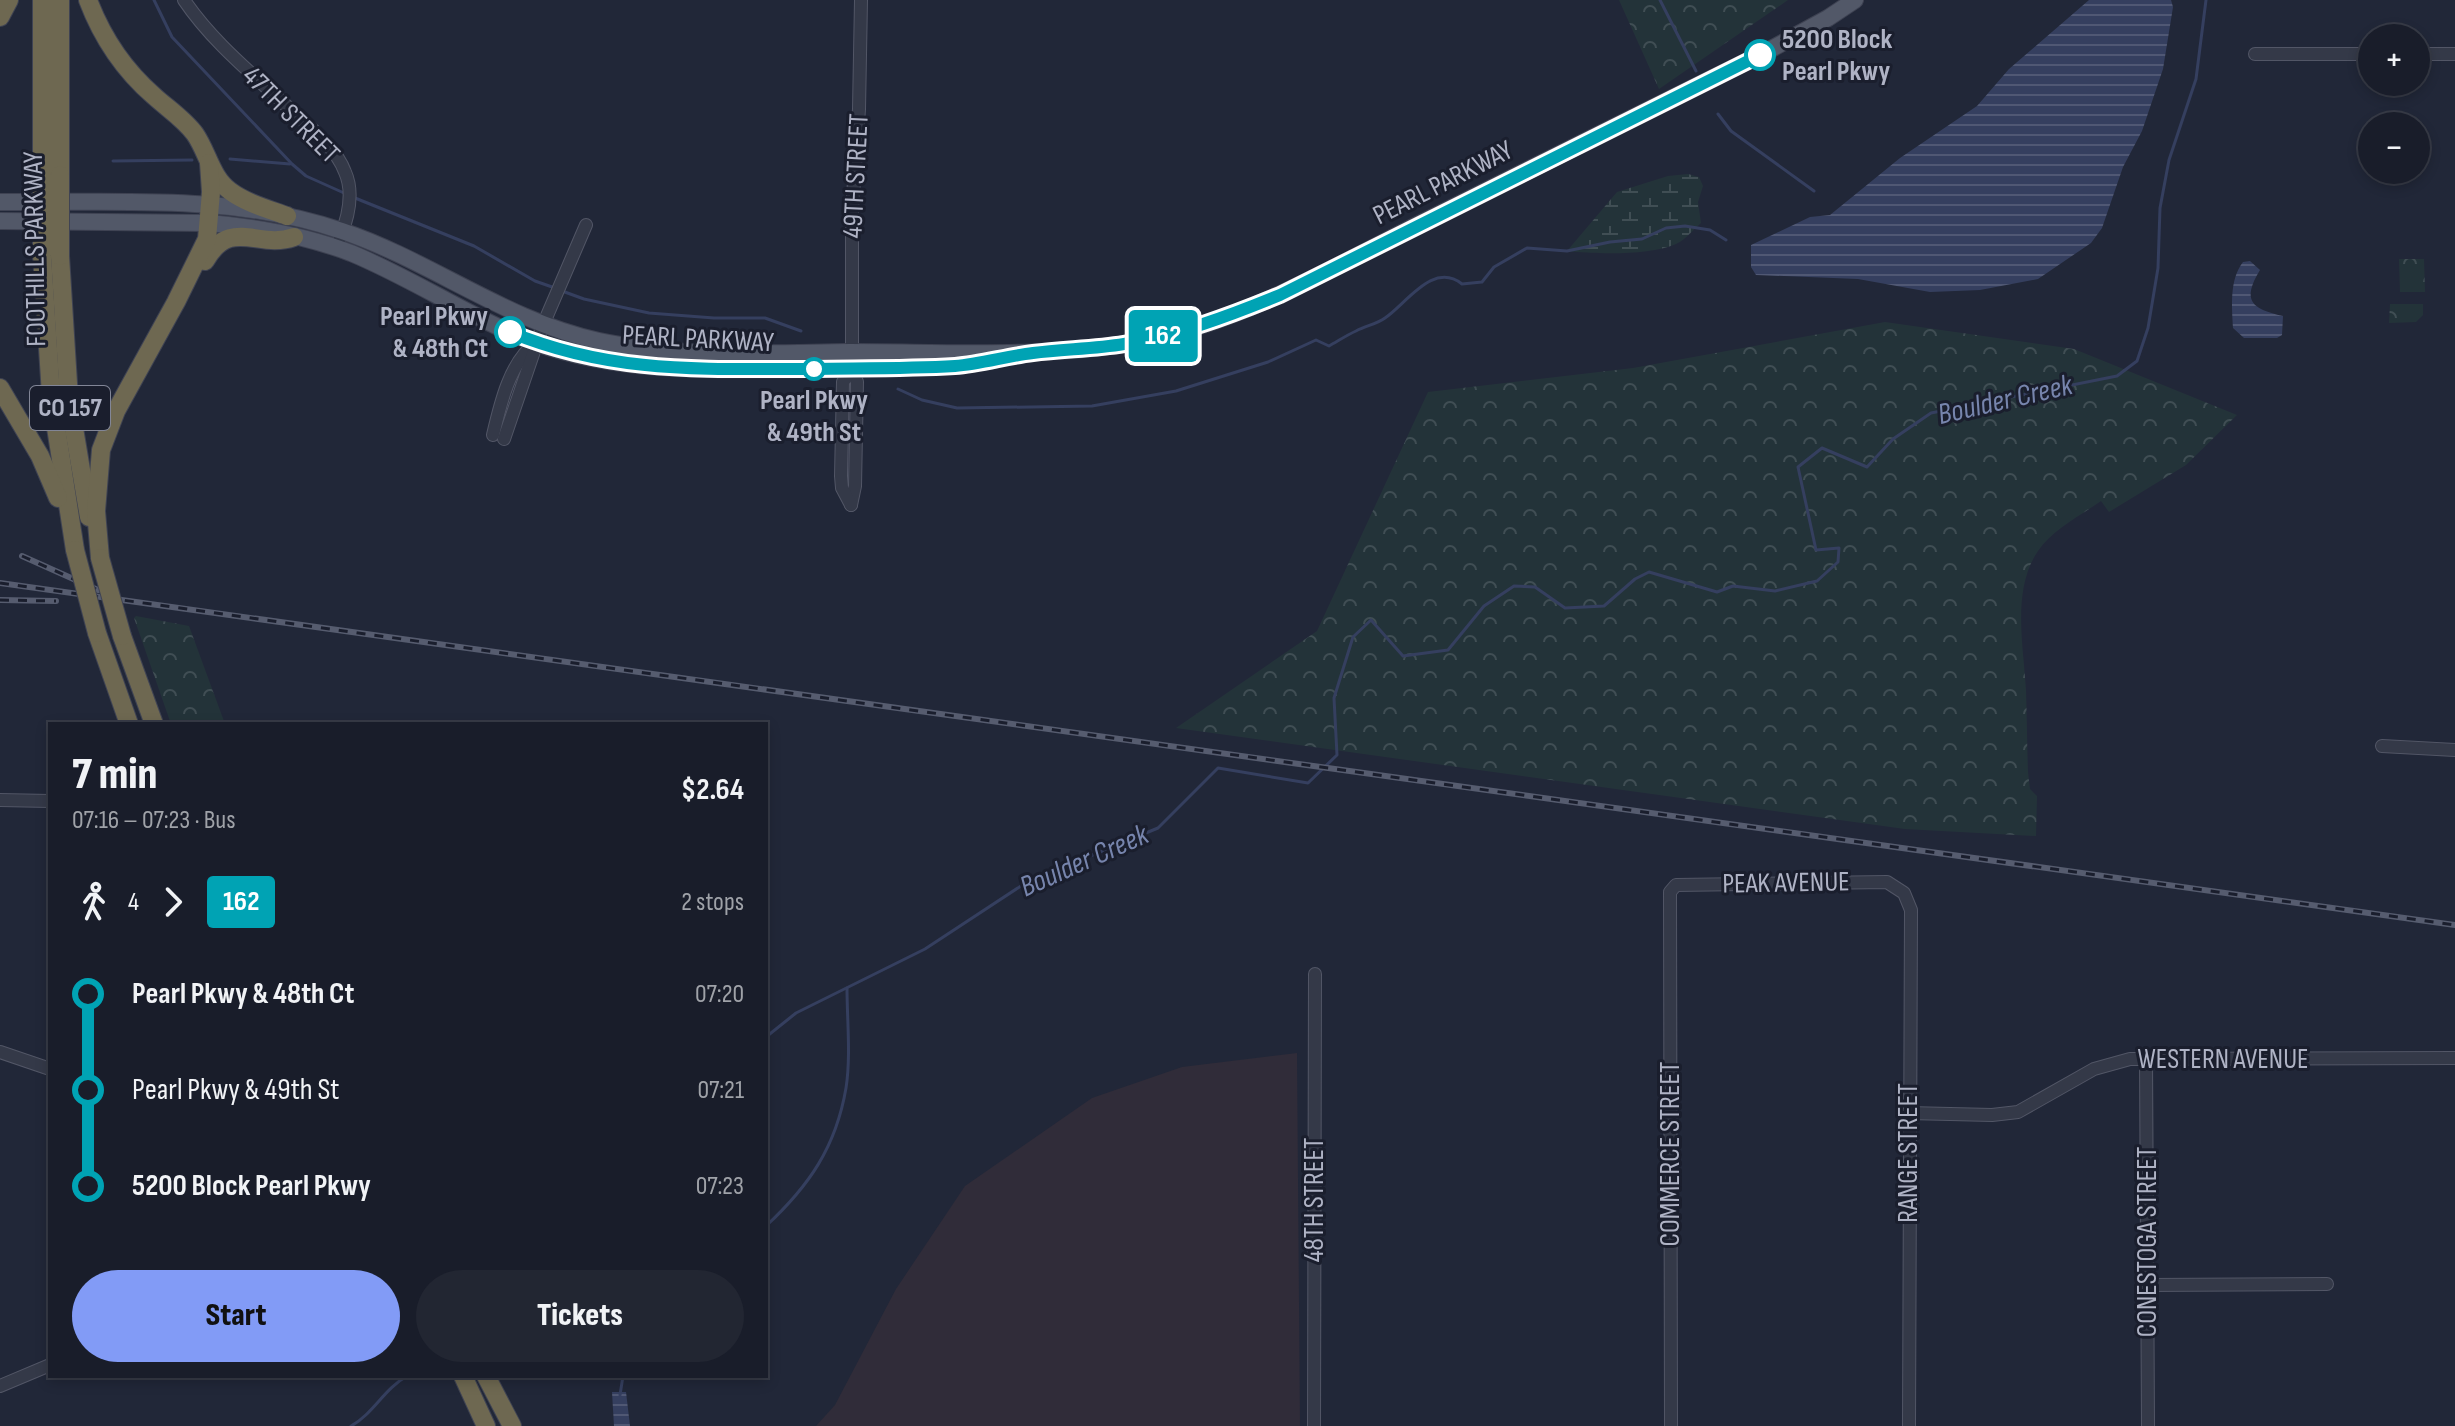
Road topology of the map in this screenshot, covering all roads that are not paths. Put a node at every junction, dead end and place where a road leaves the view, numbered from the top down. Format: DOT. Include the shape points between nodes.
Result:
graph roads {
  1 [pos="9,0"];
  2 [pos="42,0"];
  3 [pos="60,0"];
  4 [pos="88,0"];
  5 [pos="184,0"];
  6 [pos="861,0"];
  7 [pos="1855,0"];
  8 [pos="0,17"];
  9 [pos="2255,54"];
  10 [pos="2358,54"];
  11 [pos="2430,54"];
  12 [pos="2455,54"];
  13 [pos="209,163"];
  14 [pos="51,175"];
  15 [pos="0,202"];
  16 [pos="210,213"];
  17 [pos="287,216"];
  18 [pos="0,221"];
  19 [pos="586,225"];
  20 [pos="343,231"];
  21 [pos="294,237"];
  22 [pos="337,248"];
  23 [pos="51,255"];
  24 [pos="543,325"];
  25 [pos="159,334"];
  26 [pos="536,343"];
  27 [pos="852,360"];
  28 [pos="0,388"];
  29 [pos="498,437"];
  30 [pos="75,550"];
  31 [pos="100,558"];
  32 [pos="128,722"];
  33 [pos="153,722"];
  34 [pos="2382,746"];
  35 [pos="2455,750"];
  36 [pos="0,800"];
  37 [pos="48,801"];
  38 [pos="1676,885"];
  39 [pos="1895,885"];
  40 [pos="1315,974"];
  41 [pos="1,1056"];
  42 [pos="2146,1058"];
  43 [pos="2455,1058"];
  44 [pos="48,1068"];
  45 [pos="1908,1113"];
  46 [pos="2327,1284"];
  47 [pos="2148,1285"];
  48 [pos="48,1366"];
  49 [pos="487,1378"];
  50 [pos="467,1384"];
  51 [pos="0,1386"];
  52 [pos="486,1426"];
  53 [pos="512,1426"];
  54 [pos="1314,1426"];
  55 [pos="1671,1426"];
  56 [pos="1909,1426"];
  57 [pos="2148,1426"];
  1 -- 8 [label="highway"];
  2 -- 14 [label="highway, FOOTHILLS PARKWAY / CO 157"];
  3 -- 14 [label="highway, FOOTHILLS PARKWAY / CO 157"];
  4 -- 13 [label="highway" via="109,44 141,84 189,127"];
  5 -- 20 [label="street, 47TH STREET" via="220,44 332,151 348,186"];
  6 -- 27 [label="street, 49TH STREET"];
  7 -- 27 [label="main road, PEARL PARKWAY" via="1785,42 1280,295 1202,325 1095,348"];
  9 -- 10 [label="street"];
  11 -- 12 [label="street"];
  13 -- 16 [label="highway"];
  13 -- 17 [label="highway" via="219,181 237,196"];
  14 -- 23 [label="highway, FOOTHILLS PARKWAY / CO 157, bridge"];
  15 -- 16 [label="main road, PEARL PARKWAY"];
  16 -- 17 [label="main road, PEARL PARKWAY"];
  16 -- 18 [label="main road, PEARL PARKWAY"];
  16 -- 21 [label="main road, PEARL PARKWAY"];
  16 -- 25 [label="highway" via="207,239"];
  17 -- 20 [label="main road, PEARL PARKWAY"];
  19 -- 24 [label="street"];
  20 -- 22 [label="street, 47TH STREET"];
  20 -- 24 [label="main road, PEARL PARKWAY"];
  21 -- 22 [label="main road, PEARL PARKWAY"];
  21 -- 25 [label="highway" via="232,237 217,244"];
  22 -- 26 [label="main road, PEARL PARKWAY"];
  23 -- 30 [label="highway, FOOTHILLS PARKWAY / CO 157" via="51,395"];
  23 -- 31 [label="highway, FOOTHILLS PARKWAY / CO 157" via="74,437"];
  24 -- 26 [label="street"];
  24 -- 27 [label="main road, PEARL PARKWAY" via="594,340 665,351"];
  25 -- 31 [label="highway" via="116,411 101,450 96,511"];
  26 -- 27 [label="main road, PEARL PARKWAY" via="655,368"];
  26 -- 29 [label="street"];
  27 -- 27 [label="street" via="843,382 841,476 851,505 857,382"];
  28 -- 30 [label="highway" via="40,456"];
  30 -- 32 [label="highway, FOOTHILLS PARKWAY / CO 157, bridge"];
  31 -- 33 [label="highway, FOOTHILLS PARKWAY / CO 157, bridge"];
  34 -- 35 [label="street"];
  36 -- 37 [label="street"];
  38 -- 39 [label="street, PEAK AVENUE"];
  38 -- 55 [label="street, COMMERCE STREET" via="1670,892"];
  39 -- 45 [label="street, RANGE STREET" via="1911,910"];
  40 -- 54 [label="street, 48TH STREET"];
  41 -- 44 [label="street"];
  42 -- 43 [label="street, WESTERN AVENUE"];
  42 -- 45 [label="street, WESTERN AVENUE" via="2094,1069 2018,1112"];
  42 -- 47 [label="street, CONESTOGA STREET"];
  45 -- 56 [label="street, RANGE STREET"];
  46 -- 47 [label="street"];
  47 -- 57 [label="street, CONESTOGA STREET"];
  48 -- 51 [label="street"];
  49 -- 53 [label="highway"];
  50 -- 52 [label="highway"];
}
